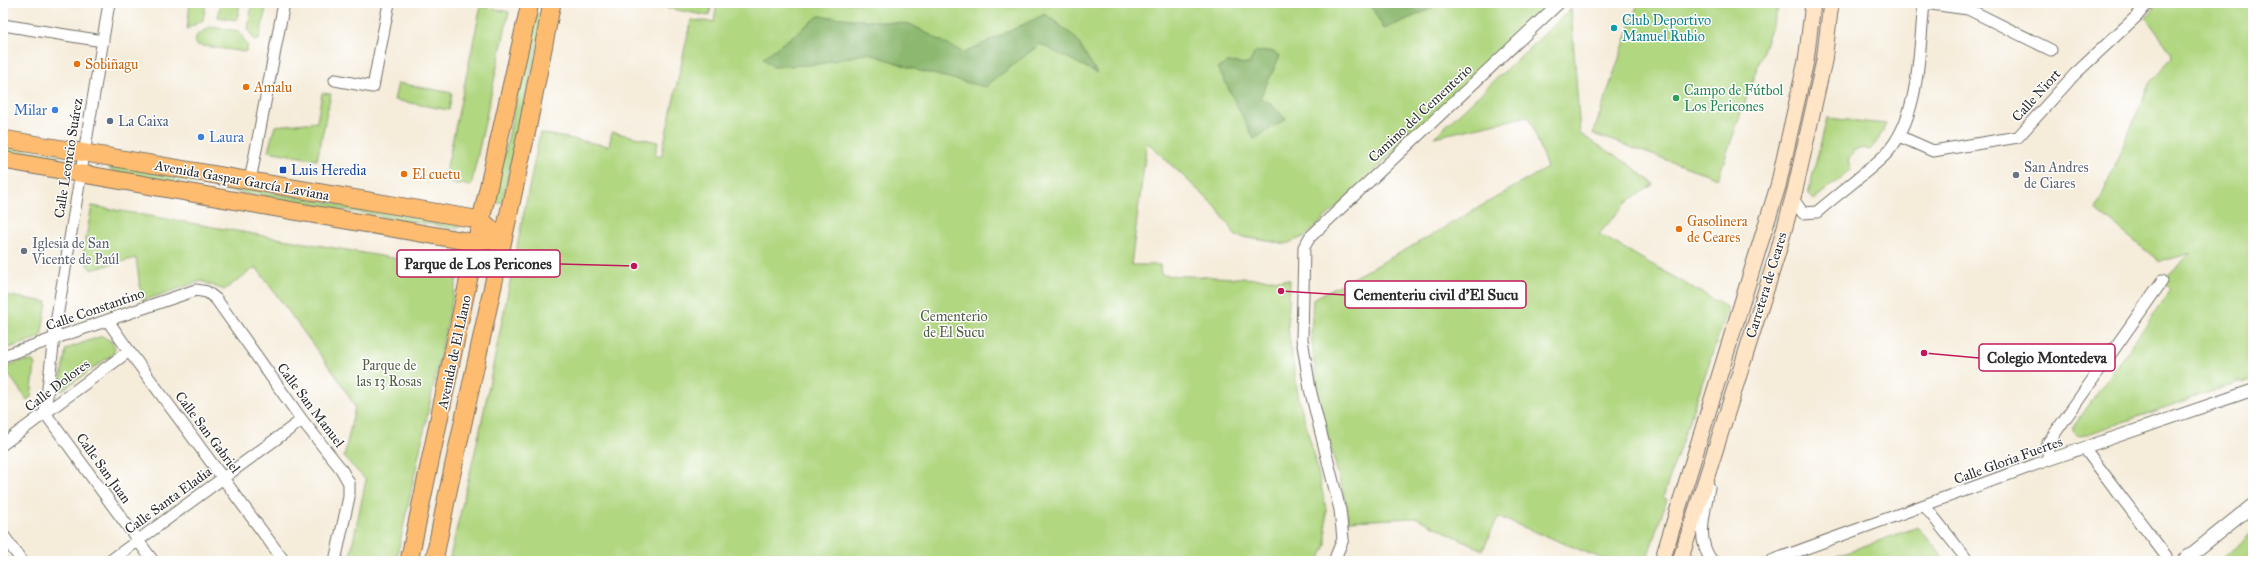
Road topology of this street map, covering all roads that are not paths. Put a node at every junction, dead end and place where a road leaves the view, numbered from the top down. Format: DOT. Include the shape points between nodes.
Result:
graph roads {
  1 [pos="109,3"];
  2 [pos="284,3"];
  3 [pos="390,3"];
  4 [pos="530,3"];
  5 [pos="552,3"];
  6 [pos="1559,3"];
  7 [pos="1813,3"];
  8 [pos="1831,3"];
  9 [pos="1924,3"];
  10 [pos="2148,3"];
  11 [pos="3,25"];
  12 [pos="103,41"];
  13 [pos="2051,50"];
  14 [pos="335,80"];
  15 [pos="1899,136"];
  16 [pos="3,140"];
  17 [pos="84,153"];
  18 [pos="3,160"];
  19 [pos="81,173"];
  20 [pos="250,181"];
  21 [pos="1792,199"];
  22 [pos="481,220"];
  23 [pos="501,229"];
  24 [pos="477,243"];
  25 [pos="2162,281"];
  26 [pos="196,290"];
  27 [pos="108,320"];
  28 [pos="54,339"];
  29 [pos="129,351"];
  30 [pos="3,356"];
  31 [pos="2253,390"];
  32 [pos="45,413"];
  33 [pos="302,420"];
  34 [pos="3,444"];
  35 [pos="1716,445"];
  36 [pos="2085,449"];
  37 [pos="2048,460"];
  38 [pos="223,477"];
  39 [pos="2253,505"];
  40 [pos="1925,506"];
  41 [pos="3,535"];
  42 [pos="138,540"];
  43 [pos="2166,556"];
  44 [pos="434,559"];
  45 [pos="22,561"];
  46 [pos="110,561"];
  47 [pos="153,561"];
  48 [pos="284,561"];
  49 [pos="335,561"];
  50 [pos="409,561"];
  51 [pos="1334,561"];
  52 [pos="1662,561"];
  53 [pos="1680,561"];
  54 [pos="1712,561"];
  55 [pos="1770,561"];
  56 [pos="1968,561"];
  57 [pos="2183,561"];
  1 -- 12 [label="street, Calle Leoncio Suárez"];
  2 -- 20 [label="street"];
  3 -- 14 [label="street" via="372,87"];
  4 -- 22 [label="main road, Avenida de El Llano"];
  5 -- 23 [label="main road"];
  6 -- 51 [label="street, Camino del Cementerio" via="1316,232 1304,247 1302,339 1310,389 1340,510 1343,539"];
  7 -- 52 [label="main road, Carretera de Ceares" via="1806,61 1778,186"];
  8 -- 21 [label="main road, Carretera de Ceares" via="1824,61"];
  9 -- 13 [label="street" via="1968,9"];
  9 -- 15 [label="street" via="1914,91"];
  10 -- 15 [label="street, Calle Niort" via="2075,74 2018,137 1933,151"];
  11 -- 12 [label="street"];
  12 -- 17 [label="street, Calle Leoncio Suárez"];
  15 -- 21 [label="street" via="1885,154 1817,212 1803,212"];
  16 -- 17 [label="main road, Avenida Gaspar García Laviana"];
  17 -- 19 [label="street, Calle Leoncio Suárez"];
  17 -- 20 [label="main road, Avenida Gaspar García Laviana"];
  18 -- 19 [label="main road, Avenida Gaspar García Laviana"];
  19 -- 24 [label="main road, Avenida Gaspar García Laviana"];
  19 -- 28 [label="street, Calle Leoncio Suárez"];
  20 -- 22 [label="main road, Avenida Gaspar García Laviana"];
  21 -- 35 [label="main road, Carretera de Ceares" via="1778,252"];
  22 -- 23 [label="main road" via="491,228"];
  22 -- 24 [label="main road, Avenida de El Llano"];
  23 -- 24 [label="main road" via="488,241"];
  23 -- 44 [label="main road, Avenida de El Llano" via="500,254"];
  24 -- 50 [label="main road, Avenida de El Llano"];
  25 -- 37 [label="street" via="2048,443"];
  26 -- 27 [label="street, Calle Constantino"];
  26 -- 33 [label="street, Calle San Manuel" via="207,292 216,299"];
  27 -- 28 [label="street, Calle Constantino"];
  27 -- 29 [label="street, Calle San Gabriel"];
  28 -- 30 [label="street, Calle Constantino"];
  28 -- 32 [label="street, Calle Leoncio Suárez"];
  29 -- 32 [label="street, Calle Dolores"];
  29 -- 38 [label="street, Calle San Gabriel"];
  31 -- 36 [label="street, Calle Gloria Fuertes"];
  32 -- 34 [label="street, Calle Dolores"];
  32 -- 42 [label="street, Calle San Juan"];
  33 -- 38 [label="street, Calle Santa Eladia"];
  33 -- 49 [label="street, Calle San Manuel" via="341,468 348,483 349,497"];
  35 -- 53 [label="main road, Carretera de Ceares"];
  35 -- 54 [label="street" via="1701,534 1706,553"];
  36 -- 37 [label="street, Calle Gloria Fuertes"];
  36 -- 43 [label="street"];
  37 -- 40 [label="street, Calle Gloria Fuertes"];
  38 -- 42 [label="street, Calle Santa Eladia"];
  38 -- 48 [label="street, Calle San Gabriel"];
  39 -- 57 [label="street"];
  40 -- 55 [label="street, Calle Gloria Fuertes"];
  40 -- 56 [label="street"];
  41 -- 45 [label="street"];
  42 -- 46 [label="street, Calle Santa Eladia"];
  42 -- 47 [label="street, Calle San Juan"];
}
